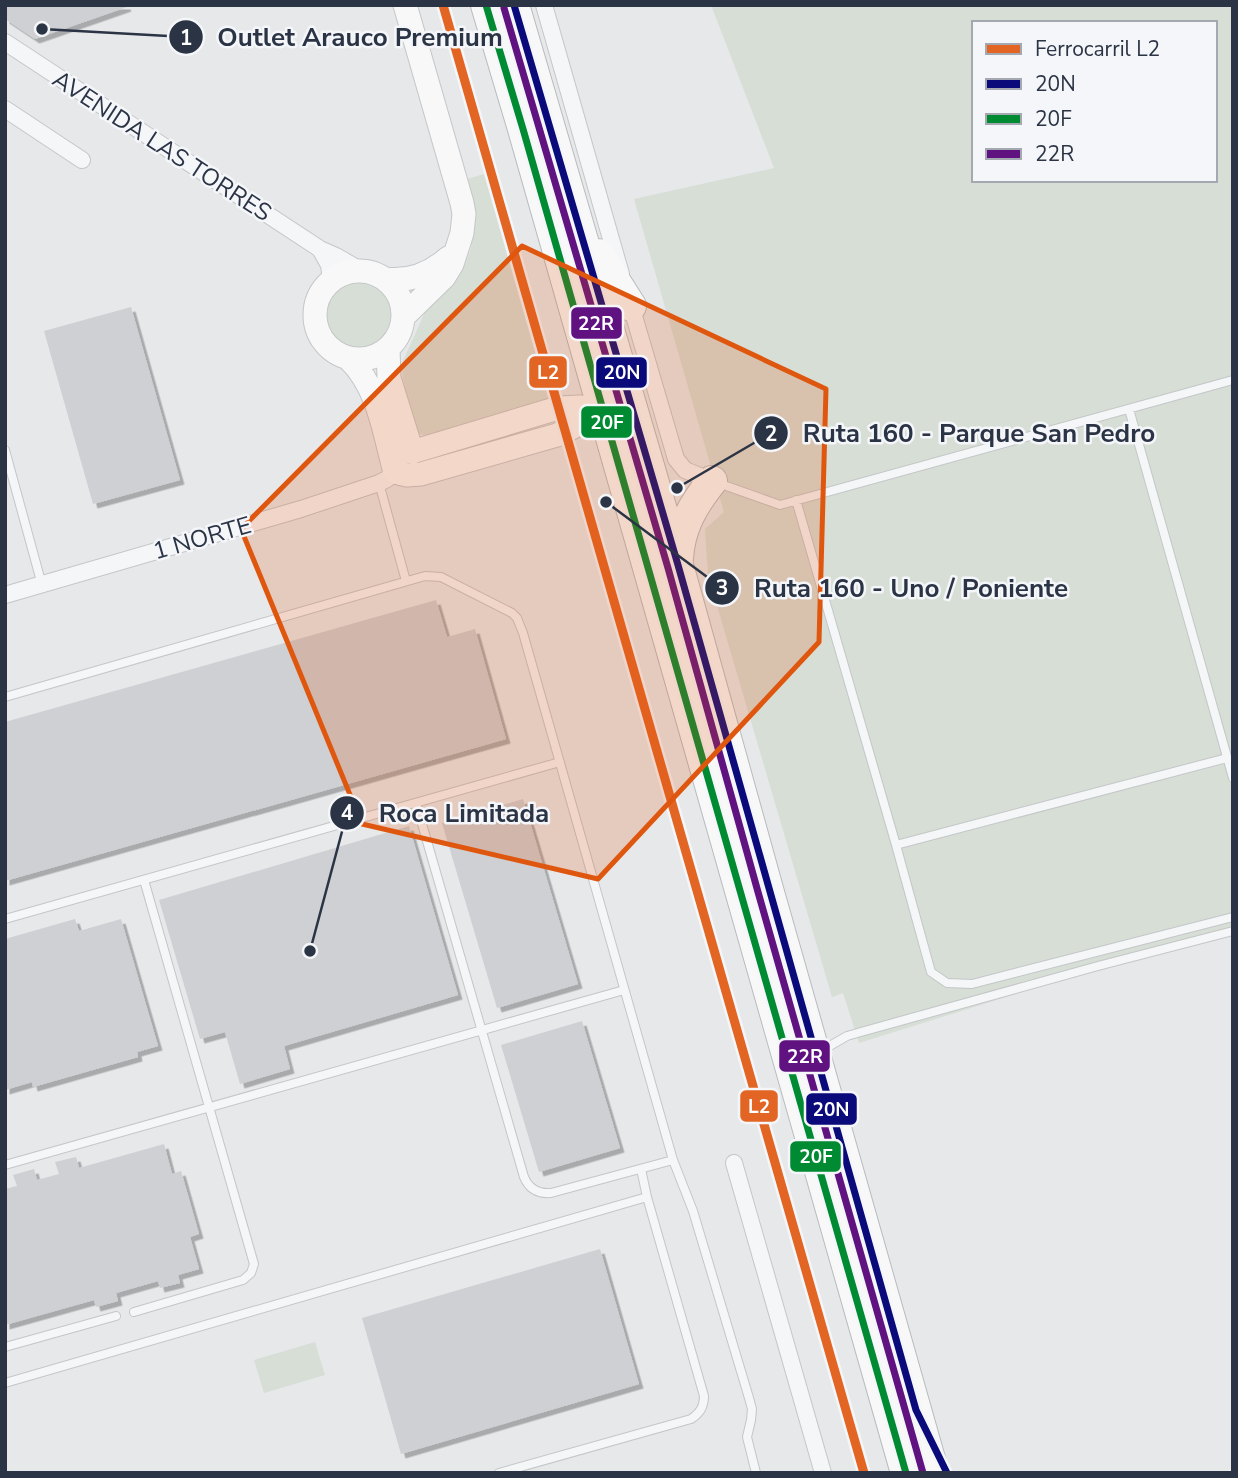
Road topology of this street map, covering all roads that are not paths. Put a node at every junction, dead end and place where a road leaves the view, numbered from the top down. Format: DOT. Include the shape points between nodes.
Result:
graph roads {
  1 [pos="405,5"];
  2 [pos="486,5"];
  3 [pos="514,5"];
  4 [pos="544,5"];
  5 [pos="5,42"];
  6 [pos="5,109"];
  7 [pos="82,160"];
  8 [pos="577,221"];
  9 [pos="320,249"];
  10 [pos="456,251"];
  11 [pos="362,271"];
  12 [pos="385,279"];
  13 [pos="331,281"];
  14 [pos="631,306"];
  15 [pos="404,316"];
  16 [pos="388,349"];
  17 [pos="349,359"];
  18 [pos="1233,380"];
  19 [pos="631,401"];
  20 [pos="1129,409"];
  21 [pos="602,410"];
  22 [pos="5,450"];
  23 [pos="412,452"];
  24 [pos="387,477"];
  25 [pos="712,481"];
  26 [pos="796,500"];
  27 [pos="678,565"];
  28 [pos="407,581"];
  29 [pos="42,584"];
  30 [pos="5,595"];
  31 [pos="5,697"];
  32 [pos="1227,758"];
  33 [pos="560,762"];
  34 [pos="1233,778"];
  35 [pos="416,803"];
  36 [pos="896,845"];
  37 [pos="144,880"];
  38 [pos="1233,917"];
  39 [pos="5,919"];
  40 [pos="1233,931"];
  41 [pos="624,990"];
  42 [pos="481,1031"];
  43 [pos="815,1055"];
  44 [pos="209,1108"];
  45 [pos="673,1160"];
  46 [pos="734,1163"];
  47 [pos="5,1165"];
  48 [pos="641,1169"];
  49 [pos="647,1197"];
  50 [pos="134,1312"];
  51 [pos="116,1316"];
  52 [pos="5,1347"];
  53 [pos="5,1383"];
  54 [pos="916,1410"];
  55 [pos="499,1473"];
  56 [pos="756,1473"];
  57 [pos="823,1473"];
  58 [pos="906,1473"];
  59 [pos="934,1473"];
  60 [pos="947,1473"];
  1 -- 10 [label="street" via="462,203 463,224"];
  2 -- 21 [label="highway"];
  3 -- 8 [label="highway"];
  4 -- 14 [label="street"];
  5 -- 9 [label="street, AVENIDA LAS TORRES"];
  6 -- 7 [label="street"];
  8 -- 14 [label="highway"];
  8 -- 19 [label="highway"];
  9 -- 11 [label="street, AVENIDA LAS TORRES"];
  9 -- 13 [label="street"];
  10 -- 12 [label="street" via="425,274"];
  10 -- 15 [label="street" via="444,277"];
  11 -- 12 [label="street"];
  11 -- 13 [label="street"];
  12 -- 15 [label="street" via="397,291"];
  13 -- 17 [label="street" via="319,297 316,326 324,343"];
  14 -- 25 [label="street" via="676,460 685,470"];
  15 -- 16 [label="street"];
  16 -- 17 [label="street" via="369,359"];
  16 -- 23 [label="street" via="389,378"];
  17 -- 24 [label="street" via="374,398"];
  18 -- 20 [label="lane"];
  19 -- 21 [label="street, 1 NORTE"];
  19 -- 27 [label="highway"];
  20 -- 26 [label="lane"];
  20 -- 32 [label="lane"];
  21 -- 23 [label="street, 1 NORTE" via="558,408"];
  21 -- 24 [label="street, 1 NORTE" via="546,438 421,474"];
  21 -- 58 [label="highway"];
  22 -- 29 [label="lane"];
  23 -- 24 [label="street"];
  24 -- 28 [label="lane"];
  24 -- 29 [label="street, 1 NORTE" via="301,509"];
  25 -- 26 [label="lane" via="780,505"];
  25 -- 27 [label="highway" via="686,522"];
  26 -- 36 [label="lane"];
  27 -- 43 [label="highway"];
  28 -- 31 [label="lane"];
  28 -- 33 [label="lane" via="440,577 517,618"];
  29 -- 30 [label="street, 1 NORTE"];
  32 -- 34 [label="lane"];
  32 -- 36 [label="lane"];
  33 -- 35 [label="lane"];
  33 -- 41 [label="lane"];
  35 -- 37 [label="lane"];
  35 -- 42 [label="lane"];
  36 -- 38 [label="lane" via="931,972 947,983 972,984"];
  37 -- 39 [label="lane"];
  37 -- 44 [label="lane"];
  40 -- 43 [label="lane" via="847,1036"];
  41 -- 42 [label="lane"];
  41 -- 45 [label="lane"];
  42 -- 44 [label="lane"];
  42 -- 48 [label="lane" via="524,1177 533,1190 551,1193"];
  43 -- 54 [label="highway"];
  44 -- 47 [label="lane"];
  44 -- 50 [label="lane" via="253,1269 243,1280"];
  45 -- 48 [label="lane"];
  45 -- 56 [label="lane" via="693,1211 752,1409 747,1437"];
  46 -- 57 [label="street"];
  48 -- 49 [label="lane"];
  49 -- 53 [label="lane"];
  49 -- 55 [label="lane" via="704,1396 703,1407 691,1419"];
  51 -- 52 [label="lane"];
  54 -- 59 [label="highway"];
  54 -- 60 [label="highway"];
}
